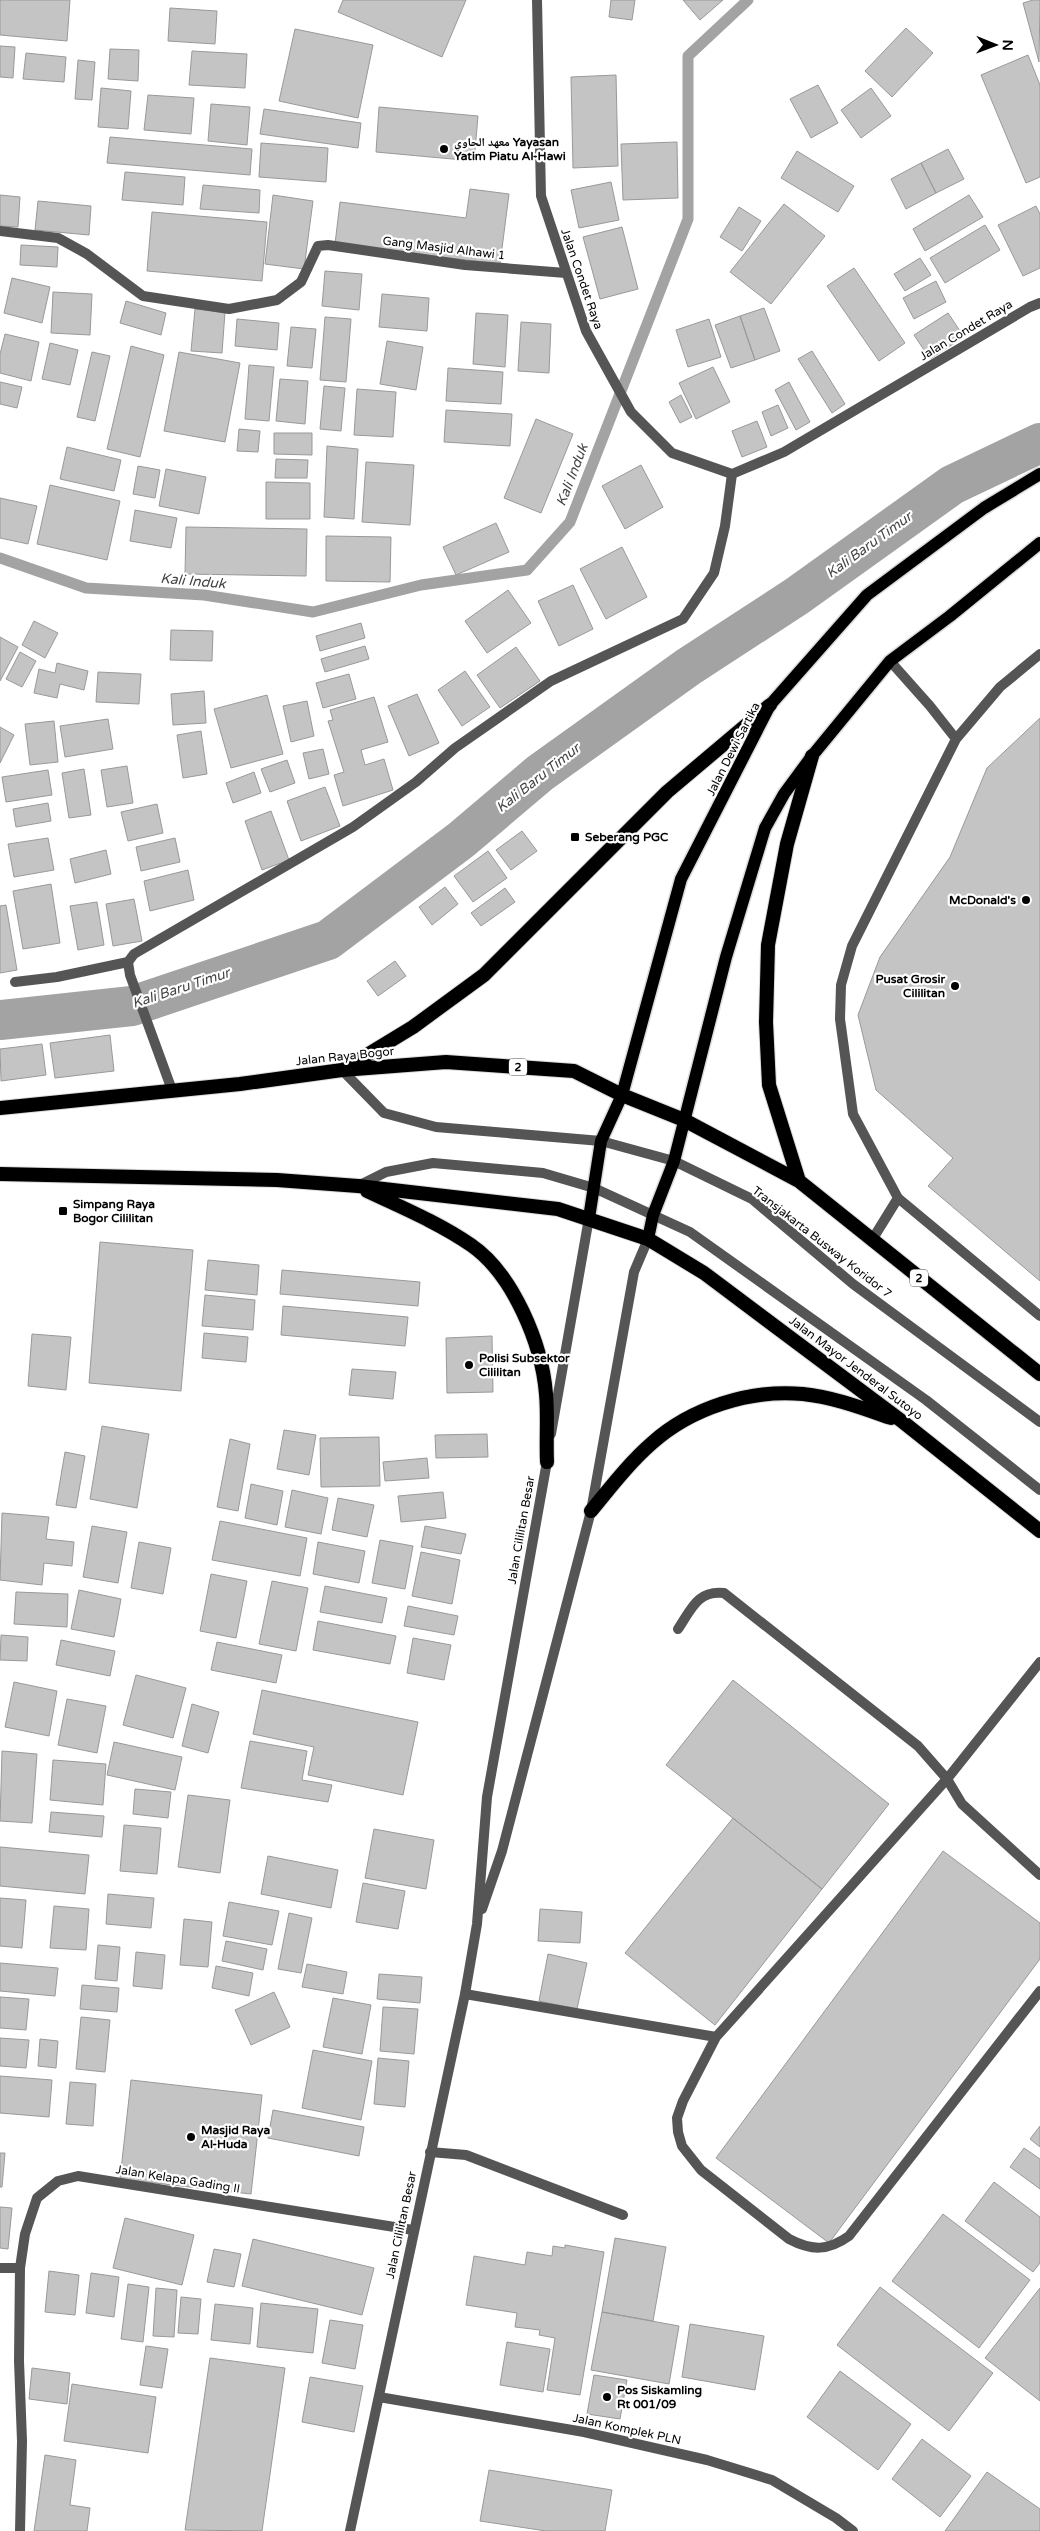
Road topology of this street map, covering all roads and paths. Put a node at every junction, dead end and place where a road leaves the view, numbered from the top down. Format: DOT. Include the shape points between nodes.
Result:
graph roads {
  1 [pos="536,0"];
  2 [pos="0,231"];
  3 [pos="566,273"];
  4 [pos="1040,303"];
  5 [pos="732,474"];
  6 [pos="1040,474"];
  7 [pos="1040,543"];
  8 [pos="1040,654"];
  9 [pos="890,661"];
  10 [pos="770,705"];
  11 [pos="956,740"];
  12 [pos="812,756"];
  13 [pos="128,962"];
  14 [pos="14,982"];
  15 [pos="342,1070"];
  16 [pos="172,1090"];
  17 [pos="622,1095"];
  18 [pos="0,1108"];
  19 [pos="684,1120"];
  20 [pos="601,1141"];
  21 [pos="674,1161"];
  22 [pos="0,1174"];
  23 [pos="799,1181"];
  24 [pos="358,1186"];
  25 [pos="594,1188"];
  26 [pos="898,1198"];
  27 [pos="654,1215"];
  28 [pos="589,1218"];
  29 [pos="648,1238"];
  30 [pos="872,1240"];
  31 [pos="1040,1316"];
  32 [pos="1040,1374"];
  33 [pos="903,1422"];
  34 [pos="1040,1422"];
  35 [pos="547,1462"];
  36 [pos="1040,1490"];
  37 [pos="591,1511"];
  38 [pos="1040,1531"];
  39 [pos="678,1629"];
  40 [pos="1040,1662"];
  41 [pos="946,1779"];
  42 [pos="1040,1875"];
  43 [pos="477,1924"];
  44 [pos="1040,1991"];
  45 [pos="465,1994"];
  46 [pos="716,2037"];
  47 [pos="430,2152"];
  48 [pos="623,2216"];
  49 [pos="413,2230"];
  50 [pos="0,2268"];
  51 [pos="20,2268"];
  52 [pos="379,2397"];
  53 [pos="20,2531"];
  54 [pos="350,2531"];
  55 [pos="853,2531"];
  1 -- 3 [label="street, Jalan Condet Raya" via="541,196"];
  2 -- 3 [label="street, Gang Masjid Alhawi 1" via="58,238 87,254 143,296 229,308 277,300 301,282 318,246 465,265"];
  3 -- 5 [label="street, Jalan Condet Raya" via="586,331 631,412 672,453"];
  4 -- 5 [label="street, Jalan Condet Raya" via="784,452"];
  5 -- 13 [label="street" via="714,573 683,619 551,681 455,748 416,782 354,827 134,954"];
  6 -- 10 [label="main road, Jalan Dewi Sartika" via="984,508 867,594"];
  7 -- 9 [label="main road"];
  8 -- 11 [label="street" via="1000,687"];
  9 -- 11 [label="street"];
  9 -- 12 [label="main road"];
  10 -- 15 [label="highway" via="667,792 484,975 414,1028"];
  10 -- 17 [label="main road, Jalan Dewi Sartika" via="681,879"];
  11 -- 26 [label="street" via="867,912 852,946 841,985 840,1019 853,1114"];
  12 -- 19 [label="main road" via="784,794 765,828 726,958"];
  12 -- 23 [label="highway" via="787,844 768,945 766,1022 769,1085"];
  13 -- 14 [label="street" via="57,977"];
  13 -- 16 [label="street"];
  15 -- 16 [label="highway, Jalan Raya Bogor / 2"];
  15 -- 17 [label="highway, Jalan Raya Bogor / 2" via="446,1062 574,1070"];
  15 -- 20 [label="street, Transjakarta Busway Koridor 7" via="384,1113 436,1127"];
  16 -- 18 [label="highway, Jalan Raya Bogor / 2"];
  17 -- 19 [label="highway, Jalan Raya Bogor / 2"];
  17 -- 20 [label="main road, Jalan Dewi Sartika"];
  19 -- 21 [label="main road"];
  19 -- 23 [label="highway, 2"];
  20 -- 21 [label="street, Transjakarta Busway Koridor 7"];
  20 -- 25 [label="main road, Jalan Cililitan Besar"];
  21 -- 27 [label="main road, Jalan Cililitan Besar"];
  21 -- 34 [label="street, Transjakarta Busway Koridor 7" via="752,1200 853,1284"];
  22 -- 24 [label="highway" via="277,1180"];
  23 -- 30 [label="highway, 2"];
  24 -- 25 [label="street" via="386,1172 433,1163 543,1172"];
  24 -- 28 [label="highway" via="558,1209"];
  24 -- 35 [label="highway" via="433,1222 473,1246 506,1280 522,1309 540,1364 546,1392"];
  25 -- 27 [label="street"];
  25 -- 28 [label="main road, Jalan Cililitan Besar"];
  26 -- 30 [label="street"];
  26 -- 31 [label="street"];
  27 -- 29 [label="main road, Jalan Cililitan Besar"];
  27 -- 36 [label="street" via="690,1232 744,1268 926,1400"];
  28 -- 29 [label="highway"];
  28 -- 35 [label="street, Jalan Cililitan Besar"];
  29 -- 33 [label="highway, Jalan Mayor Jenderal Sutoyo" via="704,1274"];
  29 -- 37 [label="street, Jalan Cililitan Besar" via="634,1272"];
  30 -- 32 [label="highway, 2"];
  33 -- 37 [label="highway" via="849,1403 803,1394 734,1400 708,1408 653,1442"];
  33 -- 38 [label="highway, Jalan Mayor Jenderal Sutoyo"];
  35 -- 43 [label="street, Jalan Cililitan Besar" via="487,1797"];
  37 -- 43 [label="street, Jalan Cililitan Besar" via="502,1851"];
  39 -- 41 [label="street" via="699,1598 710,1592 724,1593 918,1746"];
  40 -- 41 [label="street"];
  41 -- 42 [label="street" via="962,1804"];
  41 -- 46 [label="street"];
  43 -- 45 [label="street, Jalan Cililitan Besar"];
  44 -- 46 [label="street" via="849,2236 836,2246 825,2248 800,2244 789,2238 701,2170 682,2146 677,2118"];
  45 -- 46 [label="street"];
  45 -- 47 [label="street, Jalan Cililitan Besar"];
  47 -- 48 [label="street" via="466,2155"];
  47 -- 49 [label="street, Jalan Cililitan Besar"];
  49 -- 51 [label="street, Jalan Kelapa Gading II" via="78,2176 58,2181 37,2198 25,2234"];
  49 -- 52 [label="street, Jalan Cililitan Besar"];
  50 -- 51 [label="street"];
  51 -- 53 [label="street, Jalan Kelapa Gading II"];
  52 -- 54 [label="street, Jalan Cililitan Besar"];
  52 -- 55 [label="street, Jalan Komplek PLN" via="584,2432 706,2460 772,2480"];
}
